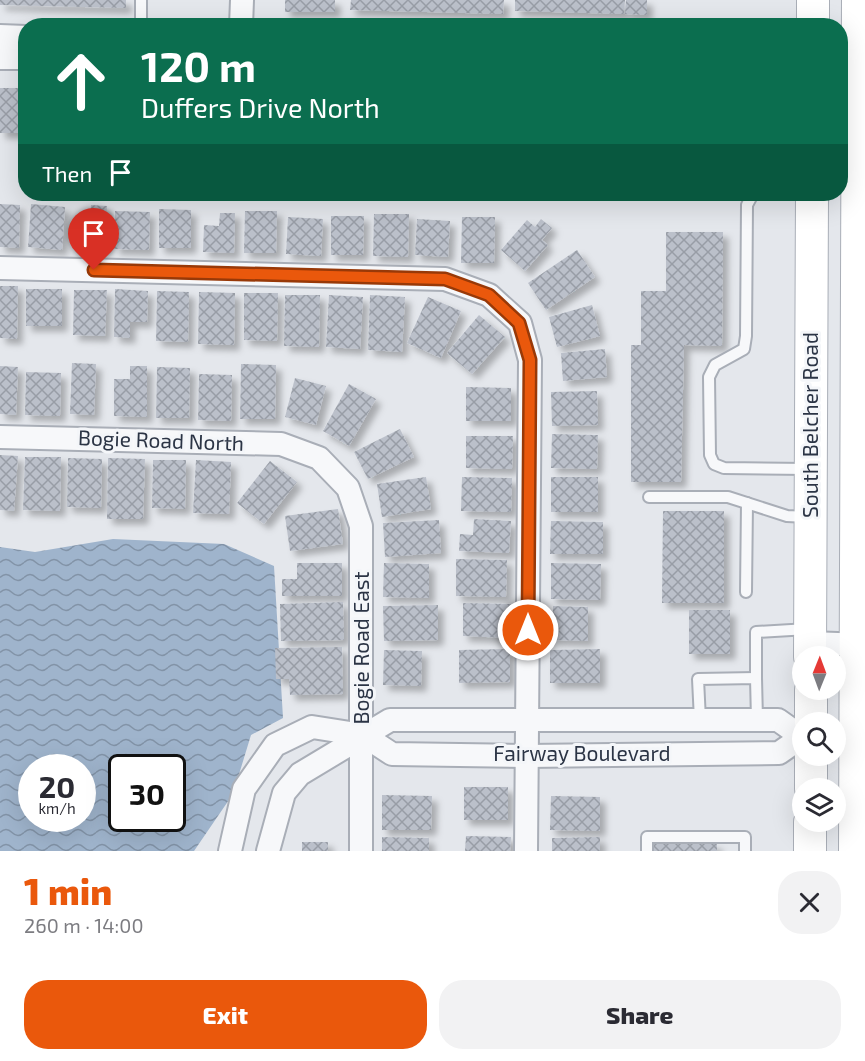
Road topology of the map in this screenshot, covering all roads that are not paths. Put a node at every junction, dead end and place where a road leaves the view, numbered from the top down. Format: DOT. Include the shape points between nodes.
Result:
graph roads {
  1 [pos="141,0"];
  2 [pos="242,0"];
  3 [pos="813,0"];
  4 [pos="141,18"];
  5 [pos="241,18"];
  6 [pos="813,18"];
  7 [pos="860,18"];
  8 [pos="0,36"];
  9 [pos="18,37"];
  10 [pos="0,58"];
  11 [pos="18,58"];
  12 [pos="749,201"];
  13 [pos="812,201"];
  14 [pos="0,268"];
  15 [pos="0,437"];
  16 [pos="319,458"];
  17 [pos="811,469"];
  18 [pos="649,497"];
  19 [pos="747,503"];
  20 [pos="811,518"];
  21 [pos="746,592"];
  22 [pos="810,643"];
  23 [pos="861,645"];
  24 [pos="756,678"];
  25 [pos="527,720"];
  26 [pos="700,720"];
  27 [pos="757,720"];
  28 [pos="792,730"];
  29 [pos="363,735"];
  30 [pos="846,738"];
  31 [pos="792,744"];
  32 [pos="700,753"];
  33 [pos="527,756"];
  34 [pos="860,785"];
  35 [pos="810,832"];
  36 [pos="230,851"];
  37 [pos="268,851"];
  38 [pos="361,851"];
  39 [pos="526,851"];
  40 [pos="647,851"];
  41 [pos="745,851"];
  42 [pos="810,851"];
  43 [pos="855,851"];
  1 -- 4 [label="lane"];
  2 -- 5 [label="street"];
  3 -- 6 [label="main road"];
  7 -- 23 [label="main road" via="853,186"];
  8 -- 9 [label="street"];
  10 -- 11 [label="street"];
  12 -- 17 [label="lane" via="744,349 715,365 710,377 710,455 714,464 724,468"];
  13 -- 17 [label="main road, South Belcher Road"];
  14 -- 25 [label="street" via="445,279 489,295 519,323 530,360"];
  15 -- 16 [label="street, Bogie Road North" via="281,444"];
  16 -- 29 [label="street, Bogie Road East" via="348,488 361,526"];
  17 -- 20 [label="main road, South Belcher Road"];
  18 -- 19 [label="lane" via="728,496"];
  19 -- 20 [label="lane" via="787,516"];
  19 -- 21 [label="lane"];
  20 -- 22 [label="main road, South Belcher Road"];
  22 -- 23 [label="street"];
  22 -- 24 [label="lane" via="756,632"];
  23 -- 30 [label="main road"];
  24 -- 26 [label="lane" via="698,679"];
  24 -- 27 [label="lane"];
  25 -- 26 [label="street, Fairway Boulevard"];
  25 -- 29 [label="street, Fairway Boulevard" via="390,720"];
  25 -- 33 [label="street"];
  26 -- 27 [label="street, Fairway Boulevard"];
  26 -- 32 [label="street"];
  27 -- 28 [label="street, Fairway Boulevard" via="778,720"];
  29 -- 33 [label="street, Fairway Boulevard" via="392,754"];
  29 -- 36 [label="street, Fairway Boulevard" via="312,727 275,745 244,789"];
  29 -- 37 [label="street, Fairway Boulevard" via="300,774 284,793"];
  29 -- 38 [label="street, Bogie Road East"];
  30 -- 34 [label="main road"];
  31 -- 32 [label="street, Fairway Boulevard" via="779,753"];
  32 -- 33 [label="street, Fairway Boulevard"];
  33 -- 39 [label="street"];
  34 -- 43 [label="main road"];
  35 -- 42 [label="main road"];
  40 -- 41 [label="lane" via="647,837 745,837"];
}
